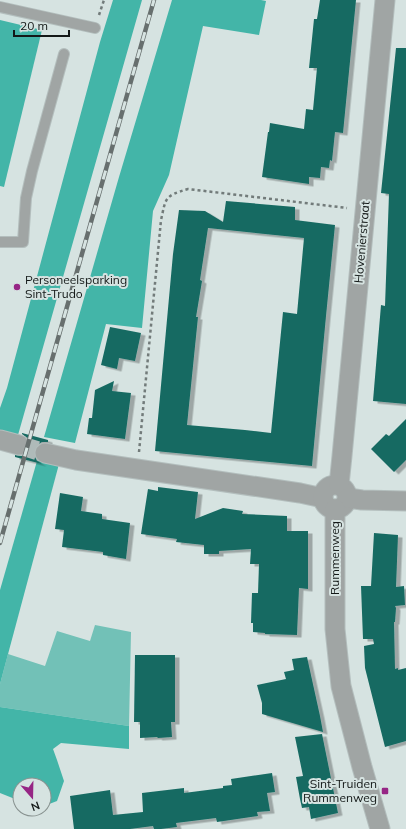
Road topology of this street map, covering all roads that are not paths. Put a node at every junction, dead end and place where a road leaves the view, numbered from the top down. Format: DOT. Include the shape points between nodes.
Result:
graph roads {
  1 [pos="385,0"];
  2 [pos="0,7"];
  3 [pos="95,28"];
  4 [pos="64,54"];
  5 [pos="0,242"];
  6 [pos="0,440"];
  7 [pos="18,445"];
  8 [pos="45,452"];
  9 [pos="336,498"];
  10 [pos="406,501"];
  11 [pos="380,829"];
  1 -- 9 [label="street, Hovenierstraat"];
  2 -- 3 [label="lane"];
  4 -- 5 [label="lane" via="26,198 23,242"];
  6 -- 7 [label="street"];
  8 -- 9 [label="street" via="137,470"];
  9 -- 10 [label="street"];
  9 -- 11 [label="street, Rummenweg" via="335,629 341,686"];
}
